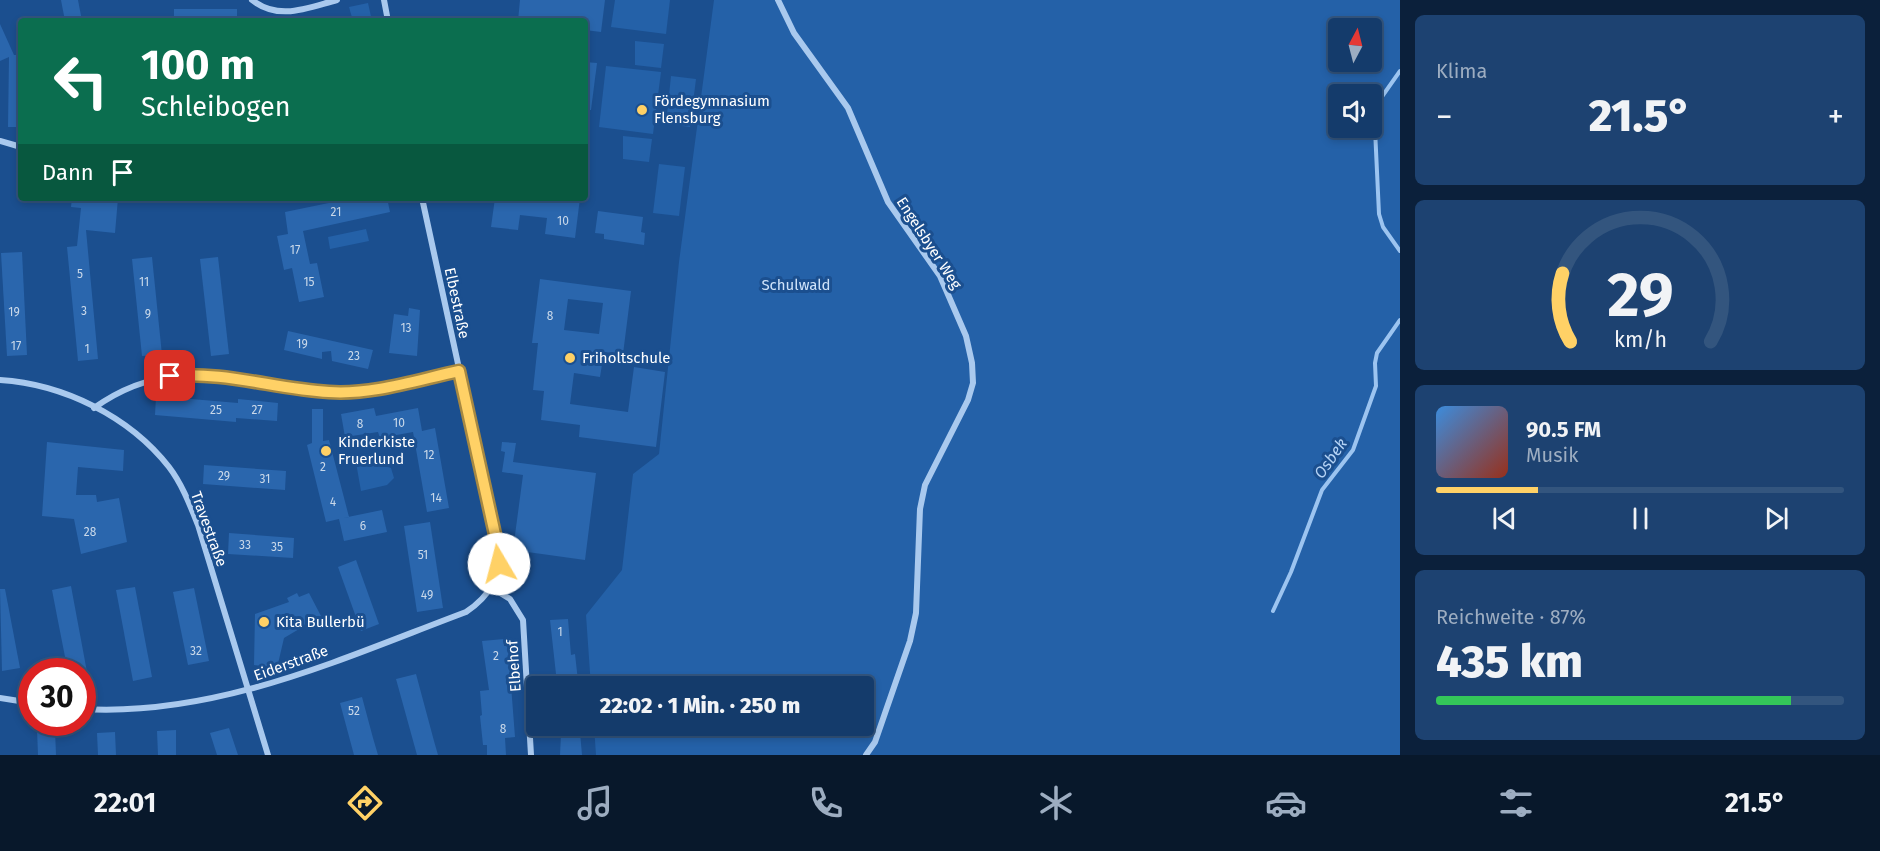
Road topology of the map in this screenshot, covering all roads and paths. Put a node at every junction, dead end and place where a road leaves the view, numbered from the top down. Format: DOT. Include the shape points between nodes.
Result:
graph roads {
  1 [pos="252,0"];
  2 [pos="337,0"];
  3 [pos="384,0"];
  4 [pos="778,0"];
  5 [pos="387,18"];
  6 [pos="0,141"];
  7 [pos="18,146"];
  8 [pos="423,201"];
  9 [pos="459,371"];
  10 [pos="0,380"];
  11 [pos="94,408"];
  12 [pos="492,588"];
  13 [pos="249,691"];
  14 [pos="0,698"];
  15 [pos="18,701"];
  16 [pos="96,708"];
  17 [pos="268,755"];
  18 [pos="531,755"];
  19 [pos="866,755"];
  1 -- 2 [label="street" via="263,9 287,13"];
  3 -- 5 [label="street"];
  4 -- 19 [label="street, Engelsbyer Weg" via="794,33 848,108 888,202 940,276 966,336 972,363 973,383 968,400 925,485 920,508 916,613 910,641 875,741"];
  6 -- 7 [label="street"];
  8 -- 9 [label="street, Elbestraße"];
  9 -- 11 [label="street" via="348,392 232,377 170,376 143,381"];
  9 -- 12 [label="street, Elbestraße" via="498,548 499,564"];
  10 -- 11 [label="street, Travestraße" via="69,394"];
  11 -- 13 [label="street, Travestraße" via="147,443 186,496"];
  12 -- 13 [label="street, Eiderstraße" via="466,612"];
  12 -- 18 [label="street, Elbehof" via="510,599 523,620"];
  13 -- 16 [label="street, Eiderstraße" via="176,705"];
  13 -- 17 [label="street, Travestraße"];
  14 -- 15 [label="street"];
}
